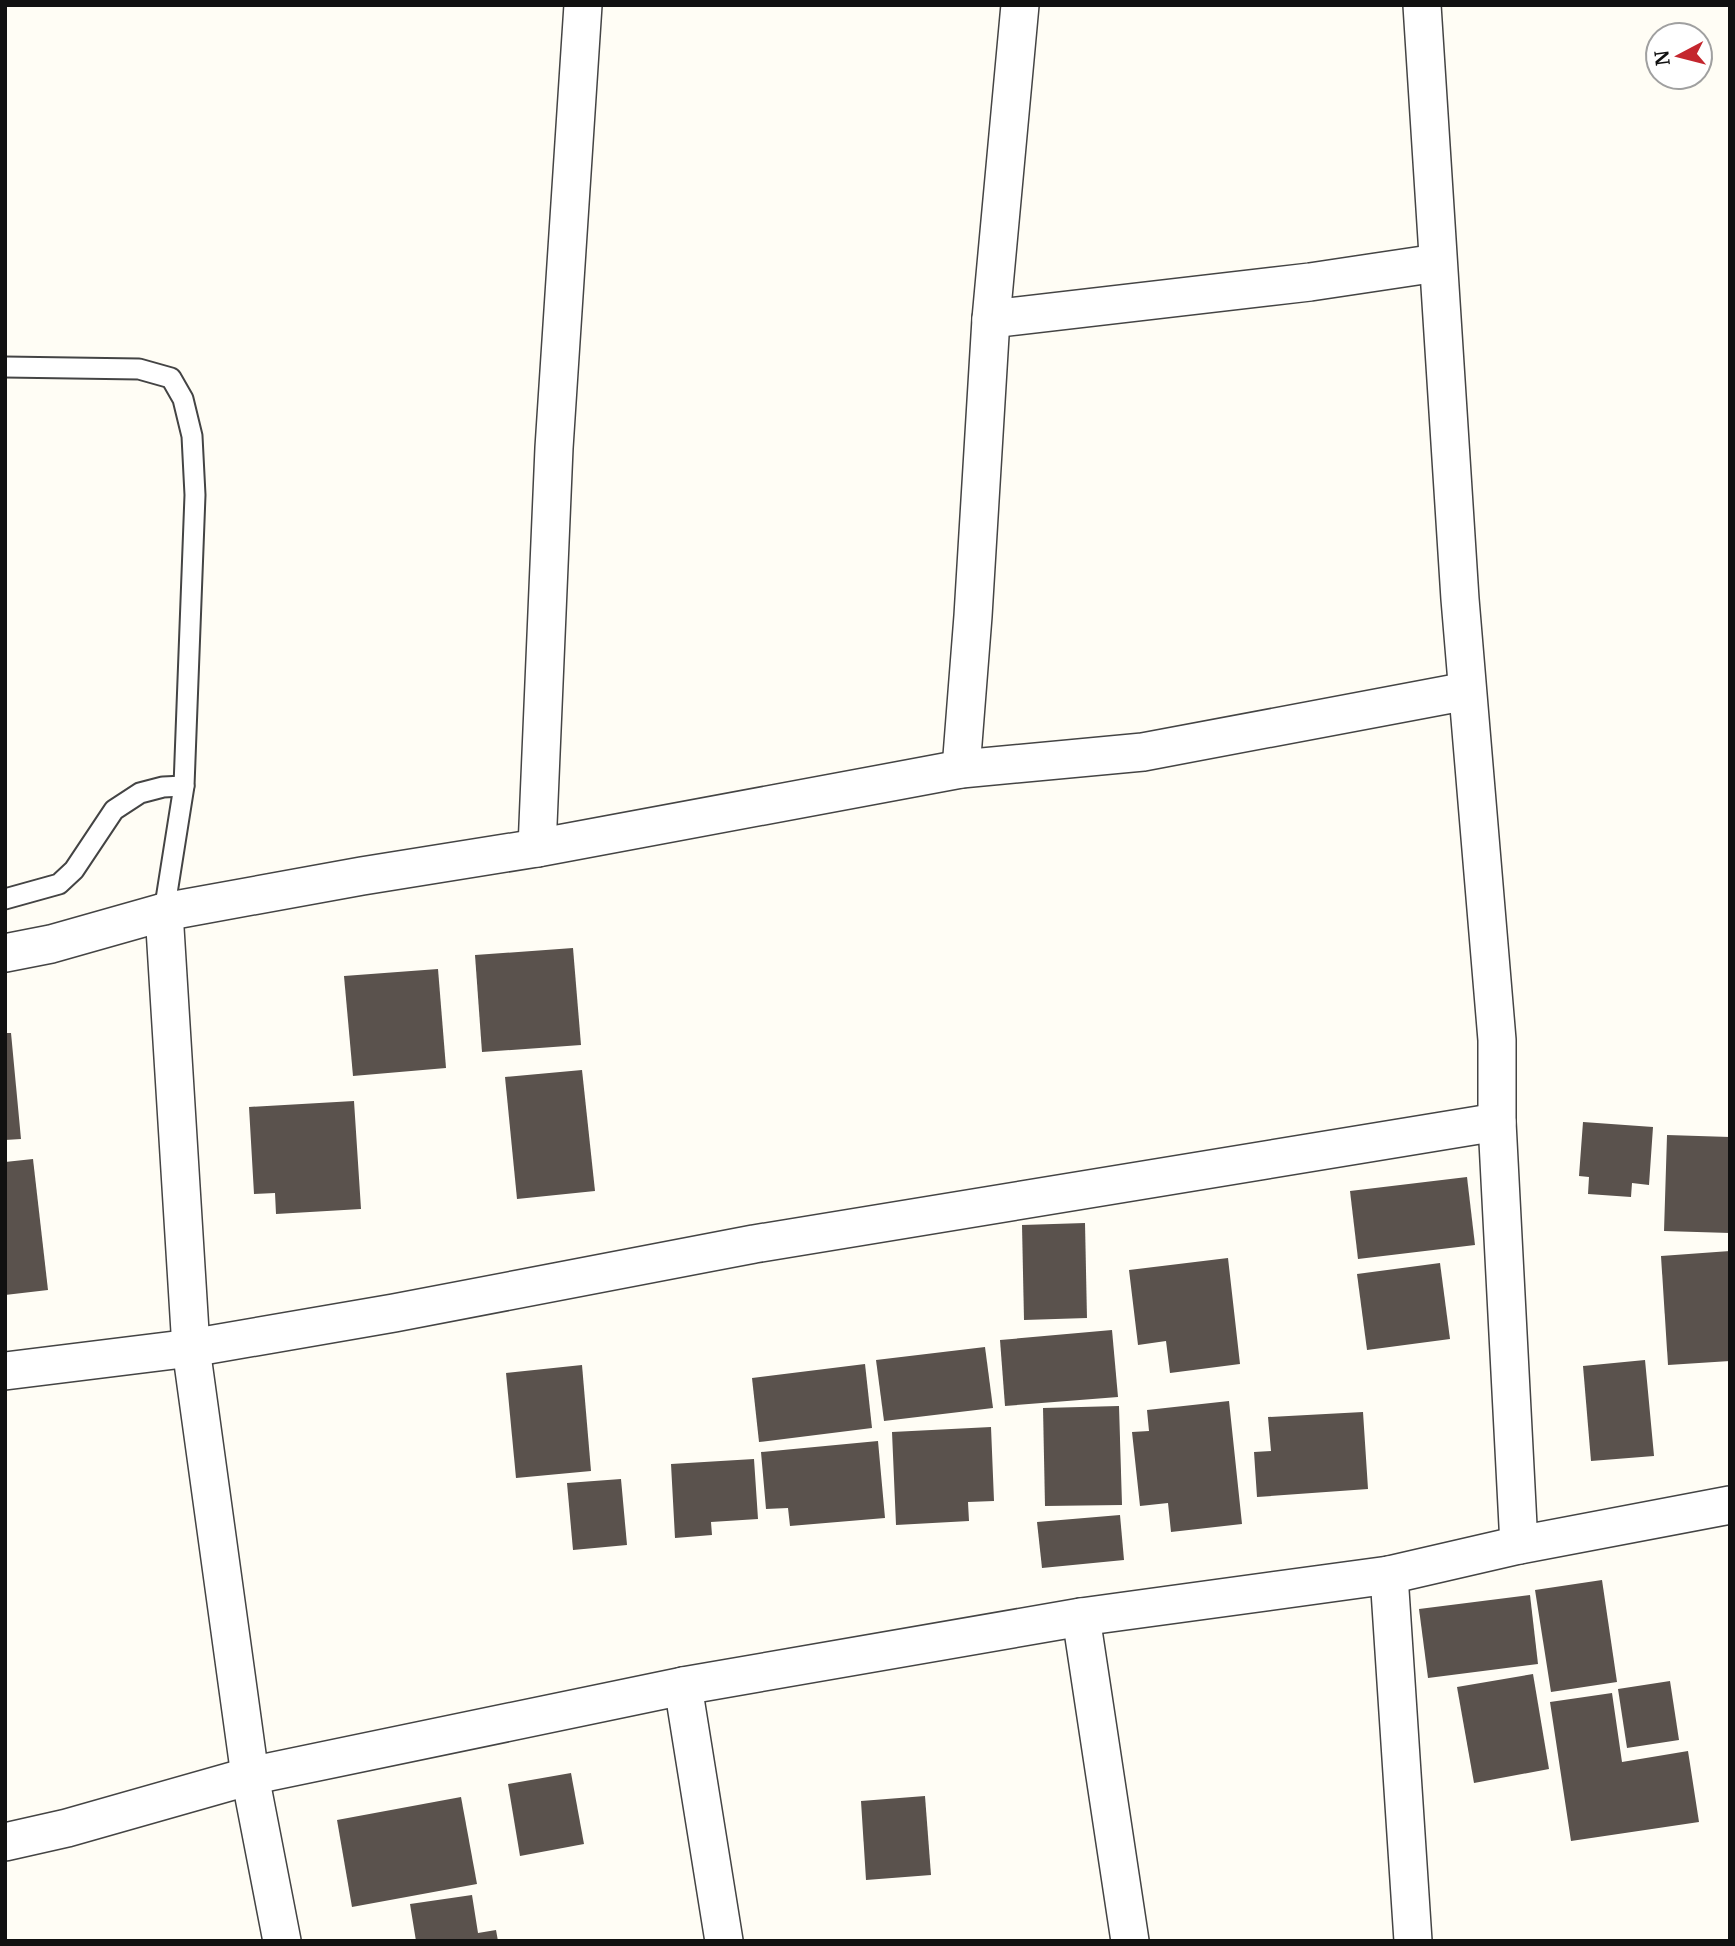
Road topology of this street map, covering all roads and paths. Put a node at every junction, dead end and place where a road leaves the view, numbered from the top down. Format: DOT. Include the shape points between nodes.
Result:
graph roads {
  1 [pos="583,5"];
  2 [pos="1020,5"];
  3 [pos="1422,5"];
  4 [pos="1437,263"];
  5 [pos="991,319"];
  6 [pos="5,367"];
  7 [pos="1467,691"];
  8 [pos="961,769"];
  9 [pos="184,786"];
  10 [pos="537,848"];
  11 [pos="5,899"];
  12 [pos="164,912"];
  13 [pos="5,953"];
  14 [pos="1497,1122"];
  15 [pos="191,1348"];
  16 [pos="5,1371"];
  17 [pos="1730,1505"];
  18 [pos="1519,1545"];
  19 [pos="1389,1575"];
  20 [pos="1081,1617"];
  21 [pos="683,1686"];
  22 [pos="250,1776"];
  23 [pos="5,1842"];
  24 [pos="282,1941"];
  25 [pos="724,1941"];
  26 [pos="1130,1941"];
  27 [pos="1413,1941"];
  1 -- 10 [label="street" via="554,448"];
  2 -- 5 [label="street"];
  3 -- 4 [label="street"];
  4 -- 5 [label="street"];
  4 -- 7 [label="street"];
  5 -- 8 [label="street"];
  6 -- 9 [label="lane" via="154,371 171,378 183,399 192,436 195,495"];
  7 -- 8 [label="street" via="1143,752"];
  7 -- 14 [label="street" via="1497,1040"];
  8 -- 10 [label="street"];
  9 -- 11 [label="lane" via="163,787 131,798 114,810 74,870 59,884"];
  9 -- 12 [label="lane"];
  10 -- 12 [label="street"];
  12 -- 13 [label="street"];
  12 -- 15 [label="street"];
  14 -- 15 [label="street" via="754,1244"];
  14 -- 18 [label="street"];
  15 -- 16 [label="street"];
  15 -- 22 [label="street"];
  17 -- 18 [label="street"];
  18 -- 19 [label="street"];
  19 -- 20 [label="street"];
  19 -- 27 [label="street"];
  20 -- 21 [label="street"];
  20 -- 26 [label="street"];
  21 -- 22 [label="street"];
  21 -- 25 [label="street"];
  22 -- 23 [label="street"];
  22 -- 24 [label="street"];
}
